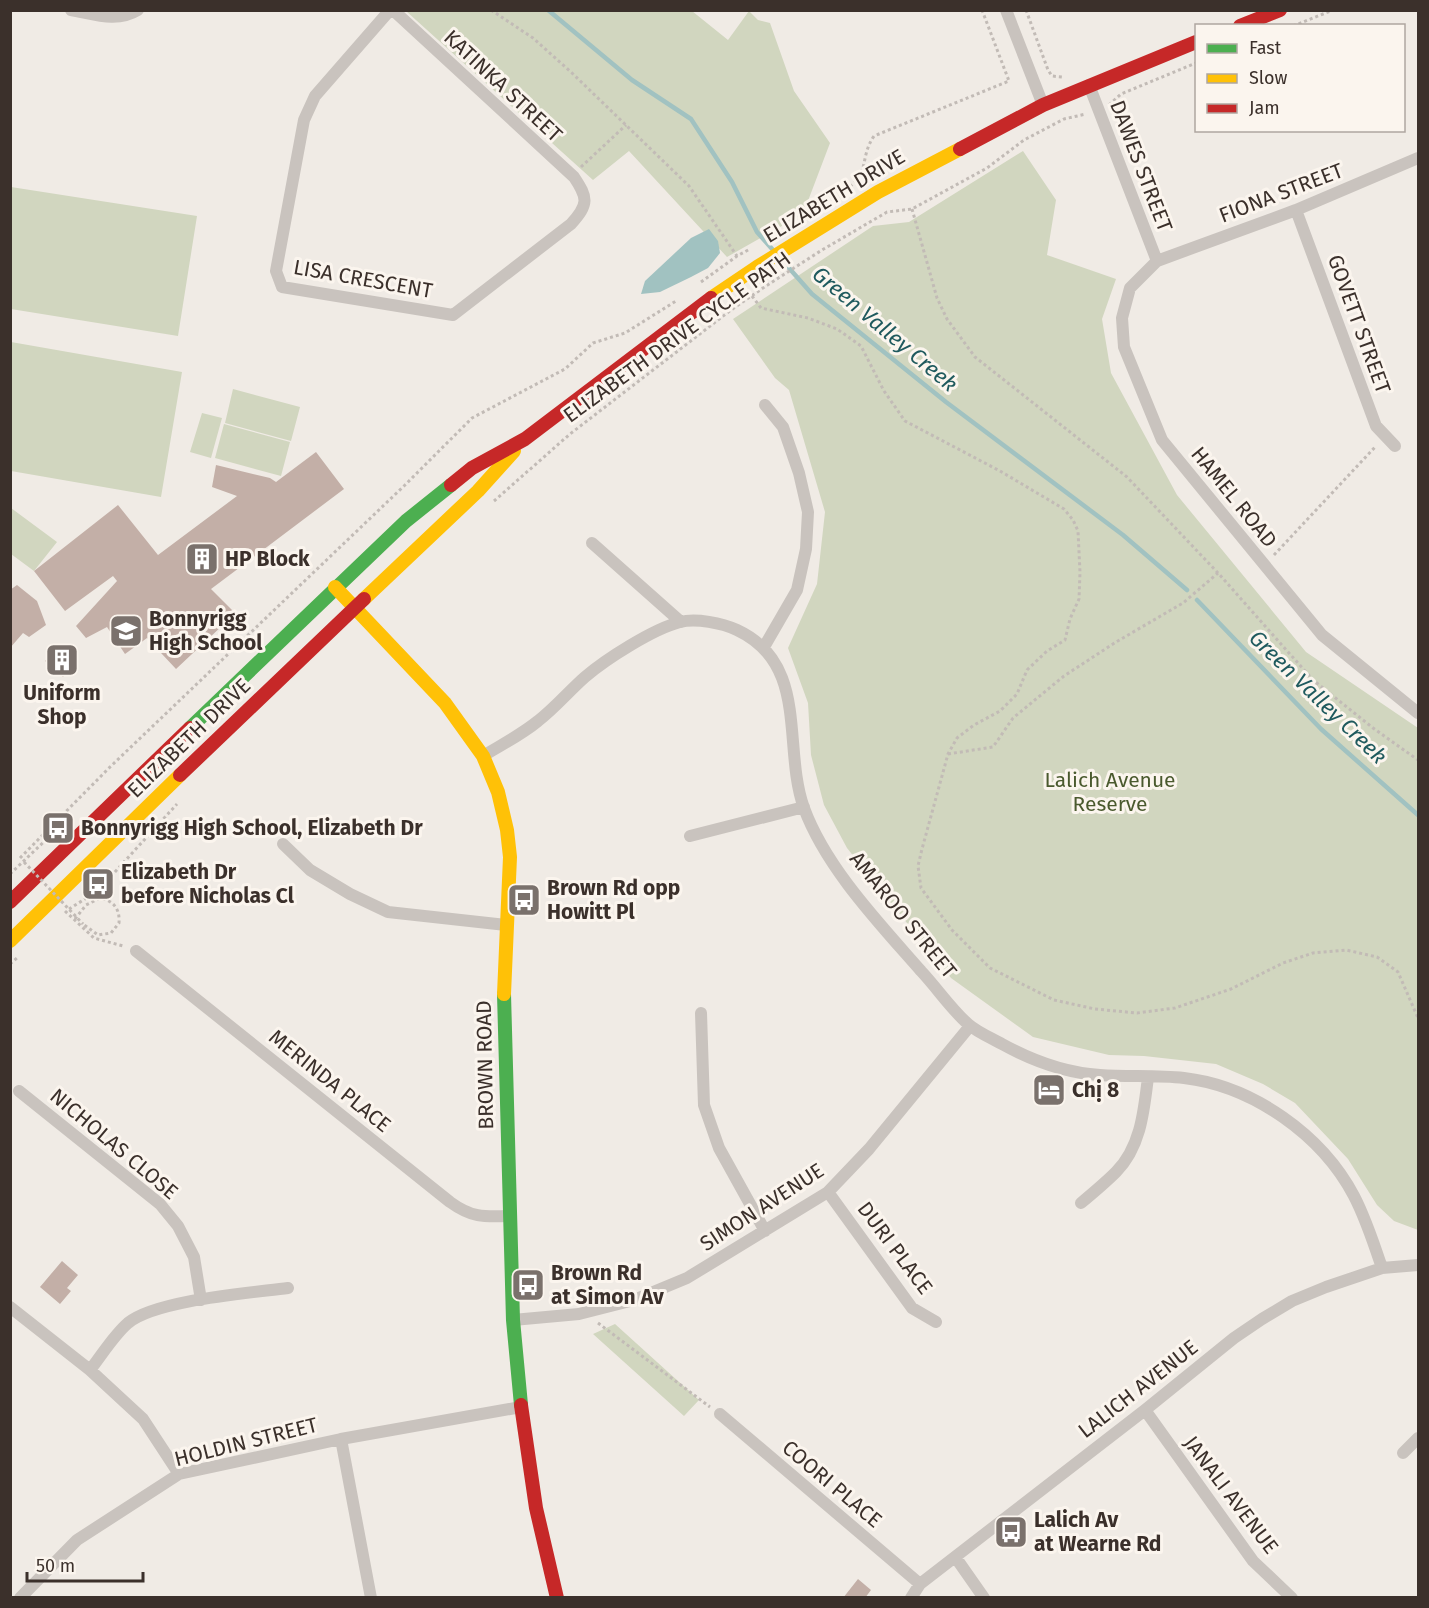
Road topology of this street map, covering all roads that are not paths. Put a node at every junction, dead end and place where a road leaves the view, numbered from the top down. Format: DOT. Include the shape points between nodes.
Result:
graph roads {
  1 [pos="71,10"];
  2 [pos="138,10"];
  3 [pos="391,10"];
  4 [pos="1006,10"];
  5 [pos="1280,10"];
  6 [pos="1245,24"];
  7 [pos="1195,43"];
  8 [pos="1089,85"];
  9 [pos="1043,105"];
  10 [pos="1419,158"];
  11 [pos="585,192"];
  12 [pos="1296,210"];
  13 [pos="1157,261"];
  14 [pos="765,405"];
  15 [pos="525,440"];
  16 [pos="1395,447"];
  17 [pos="592,543"];
  18 [pos="335,587"];
  19 [pos="354,608"];
  20 [pos="681,621"];
  21 [pos="764,647"];
  22 [pos="1419,713"];
  23 [pos="483,756"];
  24 [pos="804,807"];
  25 [pos="690,836"];
  26 [pos="283,844"];
  27 [pos="10,902"];
  28 [pos="506,926"];
  29 [pos="10,941"];
  30 [pos="136,951"];
  31 [pos="701,1013"];
  32 [pos="970,1026"];
  33 [pos="1148,1077"];
  34 [pos="19,1091"];
  35 [pos="828,1192"];
  36 [pos="1081,1203"];
  37 [pos="510,1216"];
  38 [pos="765,1230"];
  39 [pos="1419,1266"];
  40 [pos="1382,1268"];
  41 [pos="288,1288"];
  42 [pos="201,1300"];
  43 [pos="10,1307"];
  44 [pos="513,1320"];
  45 [pos="936,1322"];
  46 [pos="90,1370"];
  47 [pos="520,1407"];
  48 [pos="1145,1410"];
  49 [pos="720,1414"];
  50 [pos="1419,1438"];
  51 [pos="341,1439"];
  52 [pos="1403,1453"];
  53 [pos="179,1474"];
  54 [pos="956,1558"];
  55 [pos="920,1584"];
  56 [pos="20,1598"];
  57 [pos="371,1598"];
  58 [pos="557,1598"];
  59 [pos="911,1598"];
  60 [pos="984,1598"];
  61 [pos="1292,1598"];
  1 -- 2 [label="street" via="118,18"];
  3 -- 11 [label="street, KATINKA STREET" via="574,177"];
  3 -- 11 [label="street, LISA CRESCENT" via="315,96 303,120 276,271 282,287 453,315 571,224 584,204"];
  4 -- 9 [label="street"];
  5 -- 6 [label="main road"];
  7 -- 8 [label="main road, ELIZABETH DRIVE"];
  8 -- 9 [label="main road, ELIZABETH DRIVE"];
  8 -- 13 [label="street, DAWES STREET"];
  9 -- 15 [label="main road, ELIZABETH DRIVE" via="928,164 814,230 707,301"];
  10 -- 12 [label="street, FIONA STREET"];
  12 -- 13 [label="street, FIONA STREET"];
  12 -- 16 [label="street, GOVETT STREET" via="1376,426"];
  13 -- 22 [label="street, HAMEL ROAD" via="1130,288 1122,318 1124,347 1162,440 1322,635"];
  14 -- 21 [label="street" via="783,427 808,512 806,549 797,590"];
  15 -- 18 [label="main road, ELIZABETH DRIVE" via="472,468"];
  15 -- 19 [label="main road, ELIZABETH DRIVE" via="478,491"];
  17 -- 20 [label="street"];
  18 -- 19 [label="main road, BROWN ROAD"];
  18 -- 27 [label="main road, ELIZABETH DRIVE"];
  19 -- 23 [label="main road, BROWN ROAD" via="445,703"];
  19 -- 29 [label="main road, ELIZABETH DRIVE"];
  20 -- 21 [label="street, AMAROO STREET" via="704,621 736,629"];
  20 -- 23 [label="street, AMAROO STREET" via="638,641 588,675 538,722"];
  21 -- 24 [label="street, AMAROO STREET" via="779,668 789,699 793,752"];
  23 -- 28 [label="main road, BROWN ROAD" via="498,792 507,830"];
  24 -- 25 [label="street"];
  24 -- 32 [label="street, AMAROO STREET" via="819,840 849,885"];
  26 -- 28 [label="street" via="310,870 388,912"];
  28 -- 37 [label="main road, BROWN ROAD" via="504,1041"];
  30 -- 37 [label="street, MERINDA PLACE" via="450,1202 473,1215"];
  31 -- 38 [label="street" via="704,1105 719,1148"];
  32 -- 33 [label="street, AMAROO STREET" via="1016,1052 1066,1070"];
  32 -- 35 [label="street, SIMON AVENUE"];
  33 -- 36 [label="street" via="1140,1131 1131,1153 1117,1172"];
  33 -- 40 [label="street, AMAROO STREET" via="1186,1078 1242,1094 1305,1135 1353,1194"];
  34 -- 42 [label="street, NICHOLAS CLOSE" via="160,1204 178,1226 194,1257"];
  35 -- 38 [label="street, SIMON AVENUE"];
  35 -- 45 [label="street, DURI PLACE" via="912,1308"];
  37 -- 44 [label="main road, BROWN ROAD"];
  38 -- 44 [label="street, SIMON AVENUE" via="687,1278 634,1300 585,1312"];
  39 -- 40 [label="street, LALICH AVENUE"];
  40 -- 48 [label="street, LALICH AVENUE" via="1292,1301 1234,1338"];
  41 -- 42 [label="street"];
  42 -- 46 [label="street" via="146,1312 129,1322"];
  43 -- 46 [label="street"];
  44 -- 47 [label="main road, BROWN ROAD"];
  46 -- 53 [label="street" via="143,1419"];
  47 -- 51 [label="street, HOLDIN STREET"];
  47 -- 58 [label="main road, BROWN ROAD" via="536,1508"];
  48 -- 54 [label="street, LALICH AVENUE"];
  48 -- 61 [label="street, JANALI AVENUE" via="1253,1561"];
  49 -- 55 [label="street, COORI PLACE"];
  50 -- 52 [label="street"];
  51 -- 53 [label="street, HOLDIN STREET"];
  51 -- 57 [label="street"];
  53 -- 56 [label="street, HOLDIN STREET" via="77,1540"];
  54 -- 55 [label="street, LALICH AVENUE"];
  54 -- 60 [label="street"];
  55 -- 59 [label="street, LALICH AVENUE"];
}
